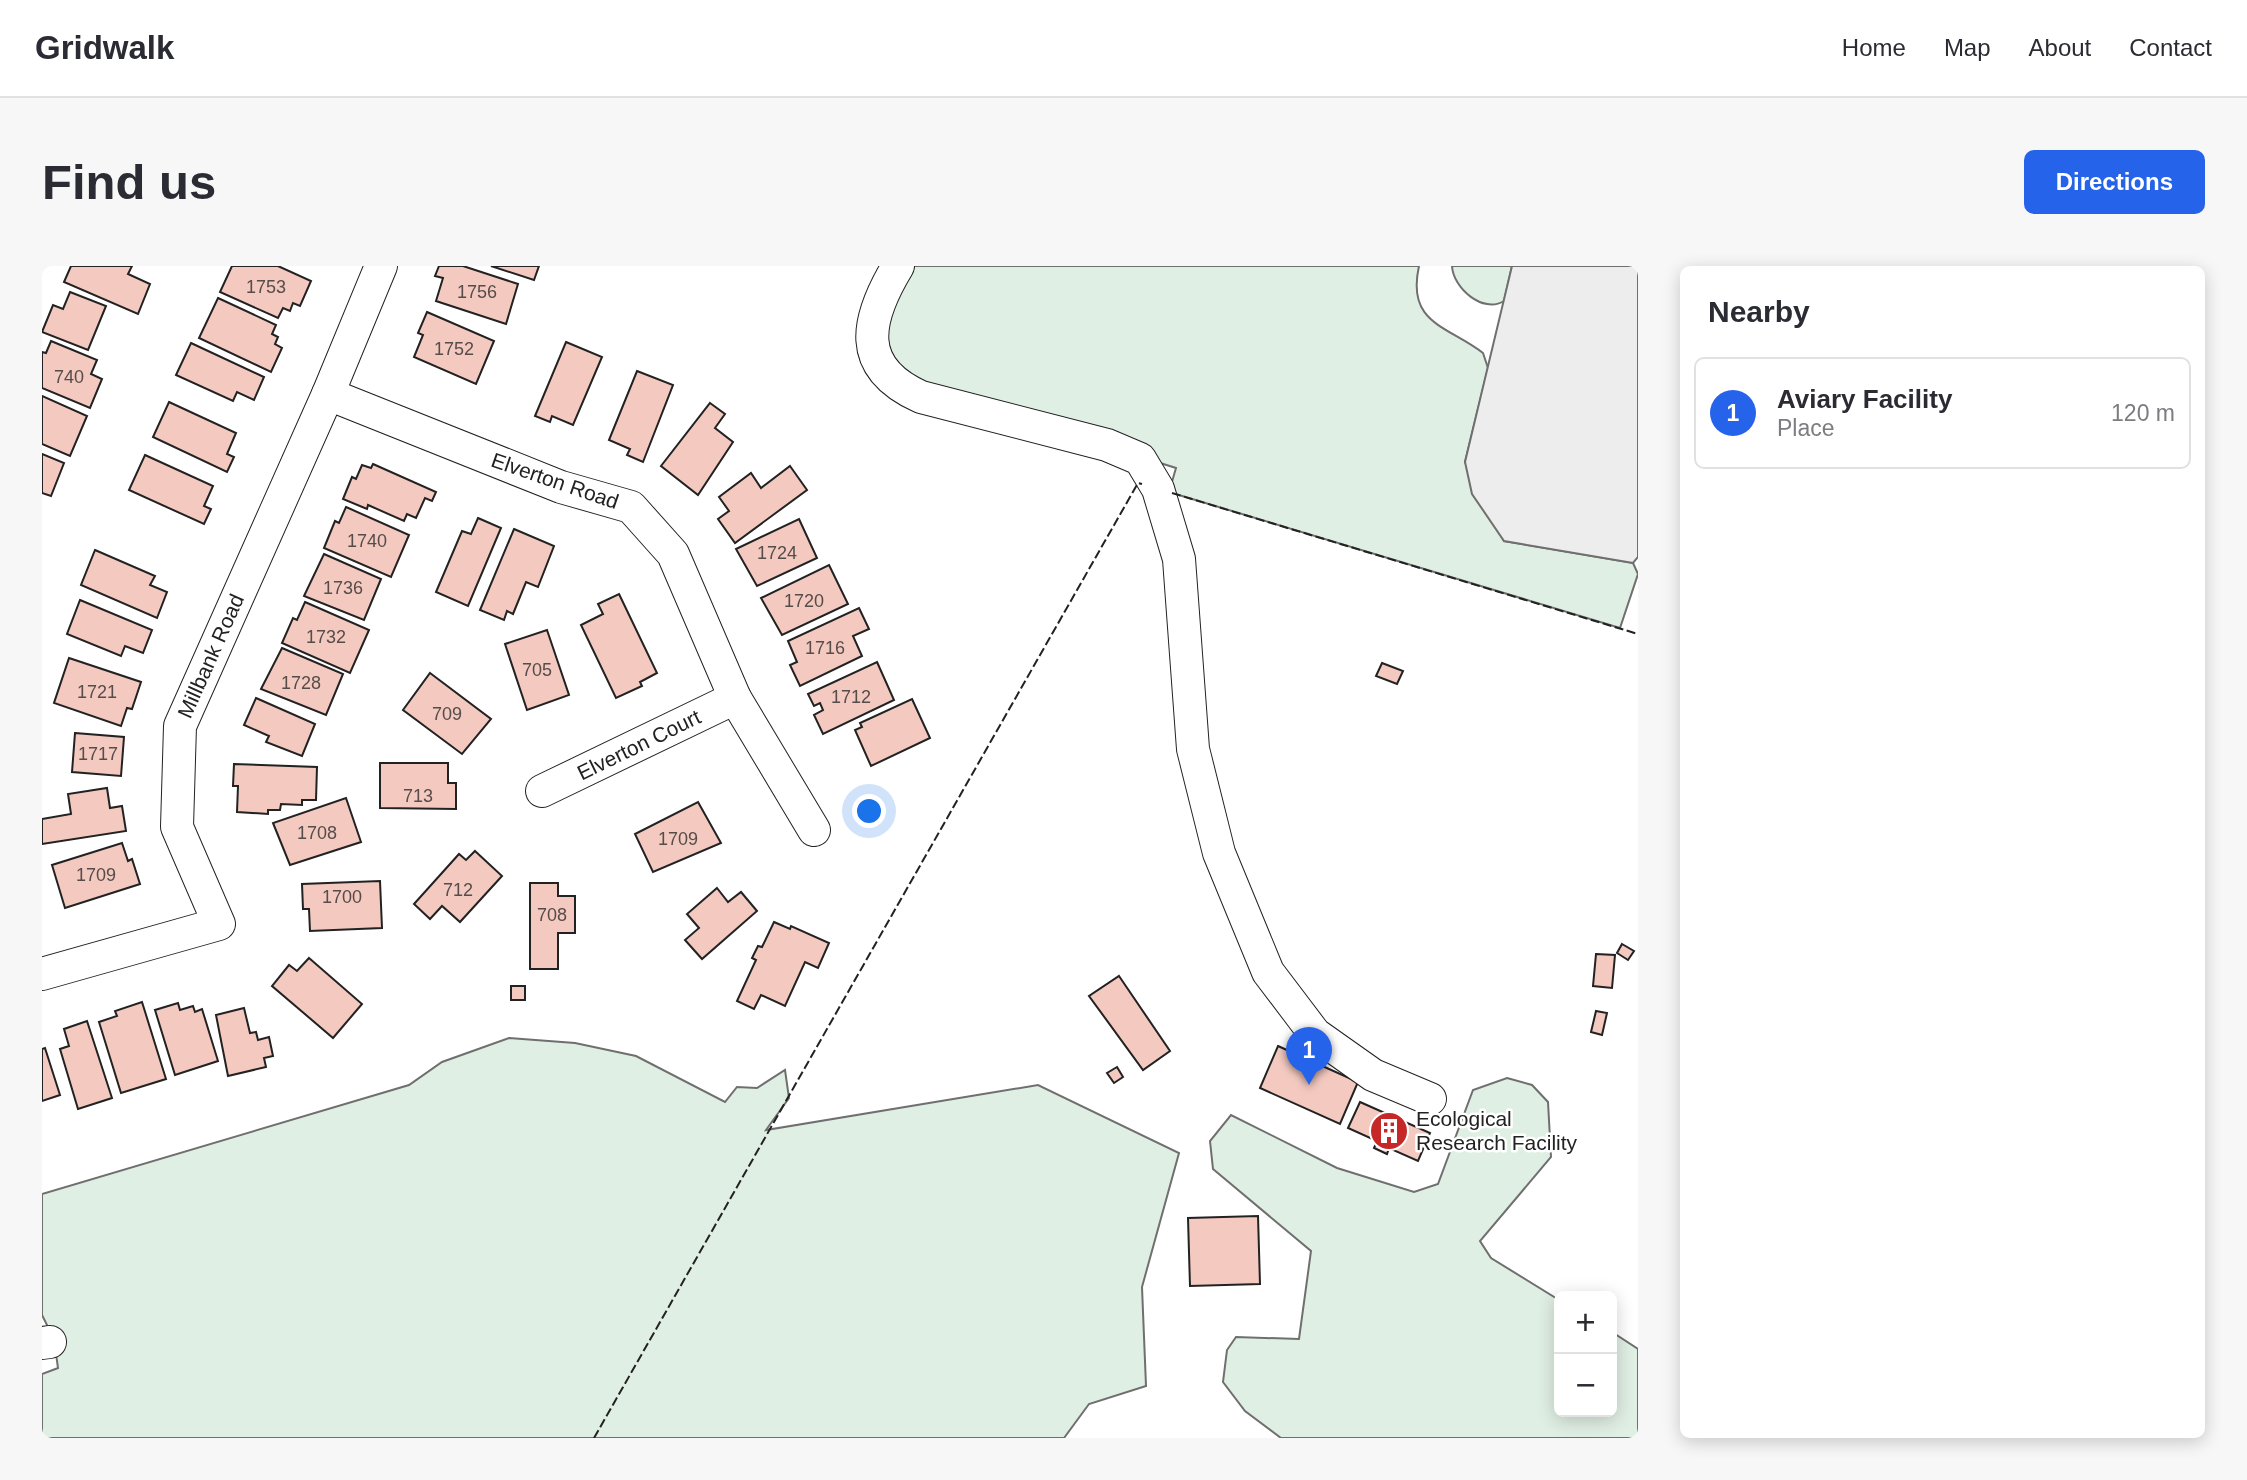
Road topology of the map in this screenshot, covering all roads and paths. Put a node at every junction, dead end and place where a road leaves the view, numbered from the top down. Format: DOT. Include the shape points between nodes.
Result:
graph roads {
  1 [pos="381,266"];
  2 [pos="898,266"];
  3 [pos="328,394"];
  4 [pos="735,698"];
  5 [pos="542,791"];
  6 [pos="814,830"];
  7 [pos="42,974"];
  8 [pos="1430,1099"];
  1 -- 3 [label="street, Millbank Road"];
  2 -- 8 [label="street" via="881,295 871,326 877,363 897,386 921,397 1107,444 1140,460 1158,489 1179,559 1193,749 1215,841 1268,972 1315,1034 1373,1075"];
  3 -- 4 [label="street, Elverton Road" via="561,487 631,507 673,554"];
  3 -- 7 [label="street, Millbank Road" via="180,726 177,827 219,924"];
  4 -- 5 [label="street, Elverton Court"];
  4 -- 6 [label="street, Elverton Road"];
}
